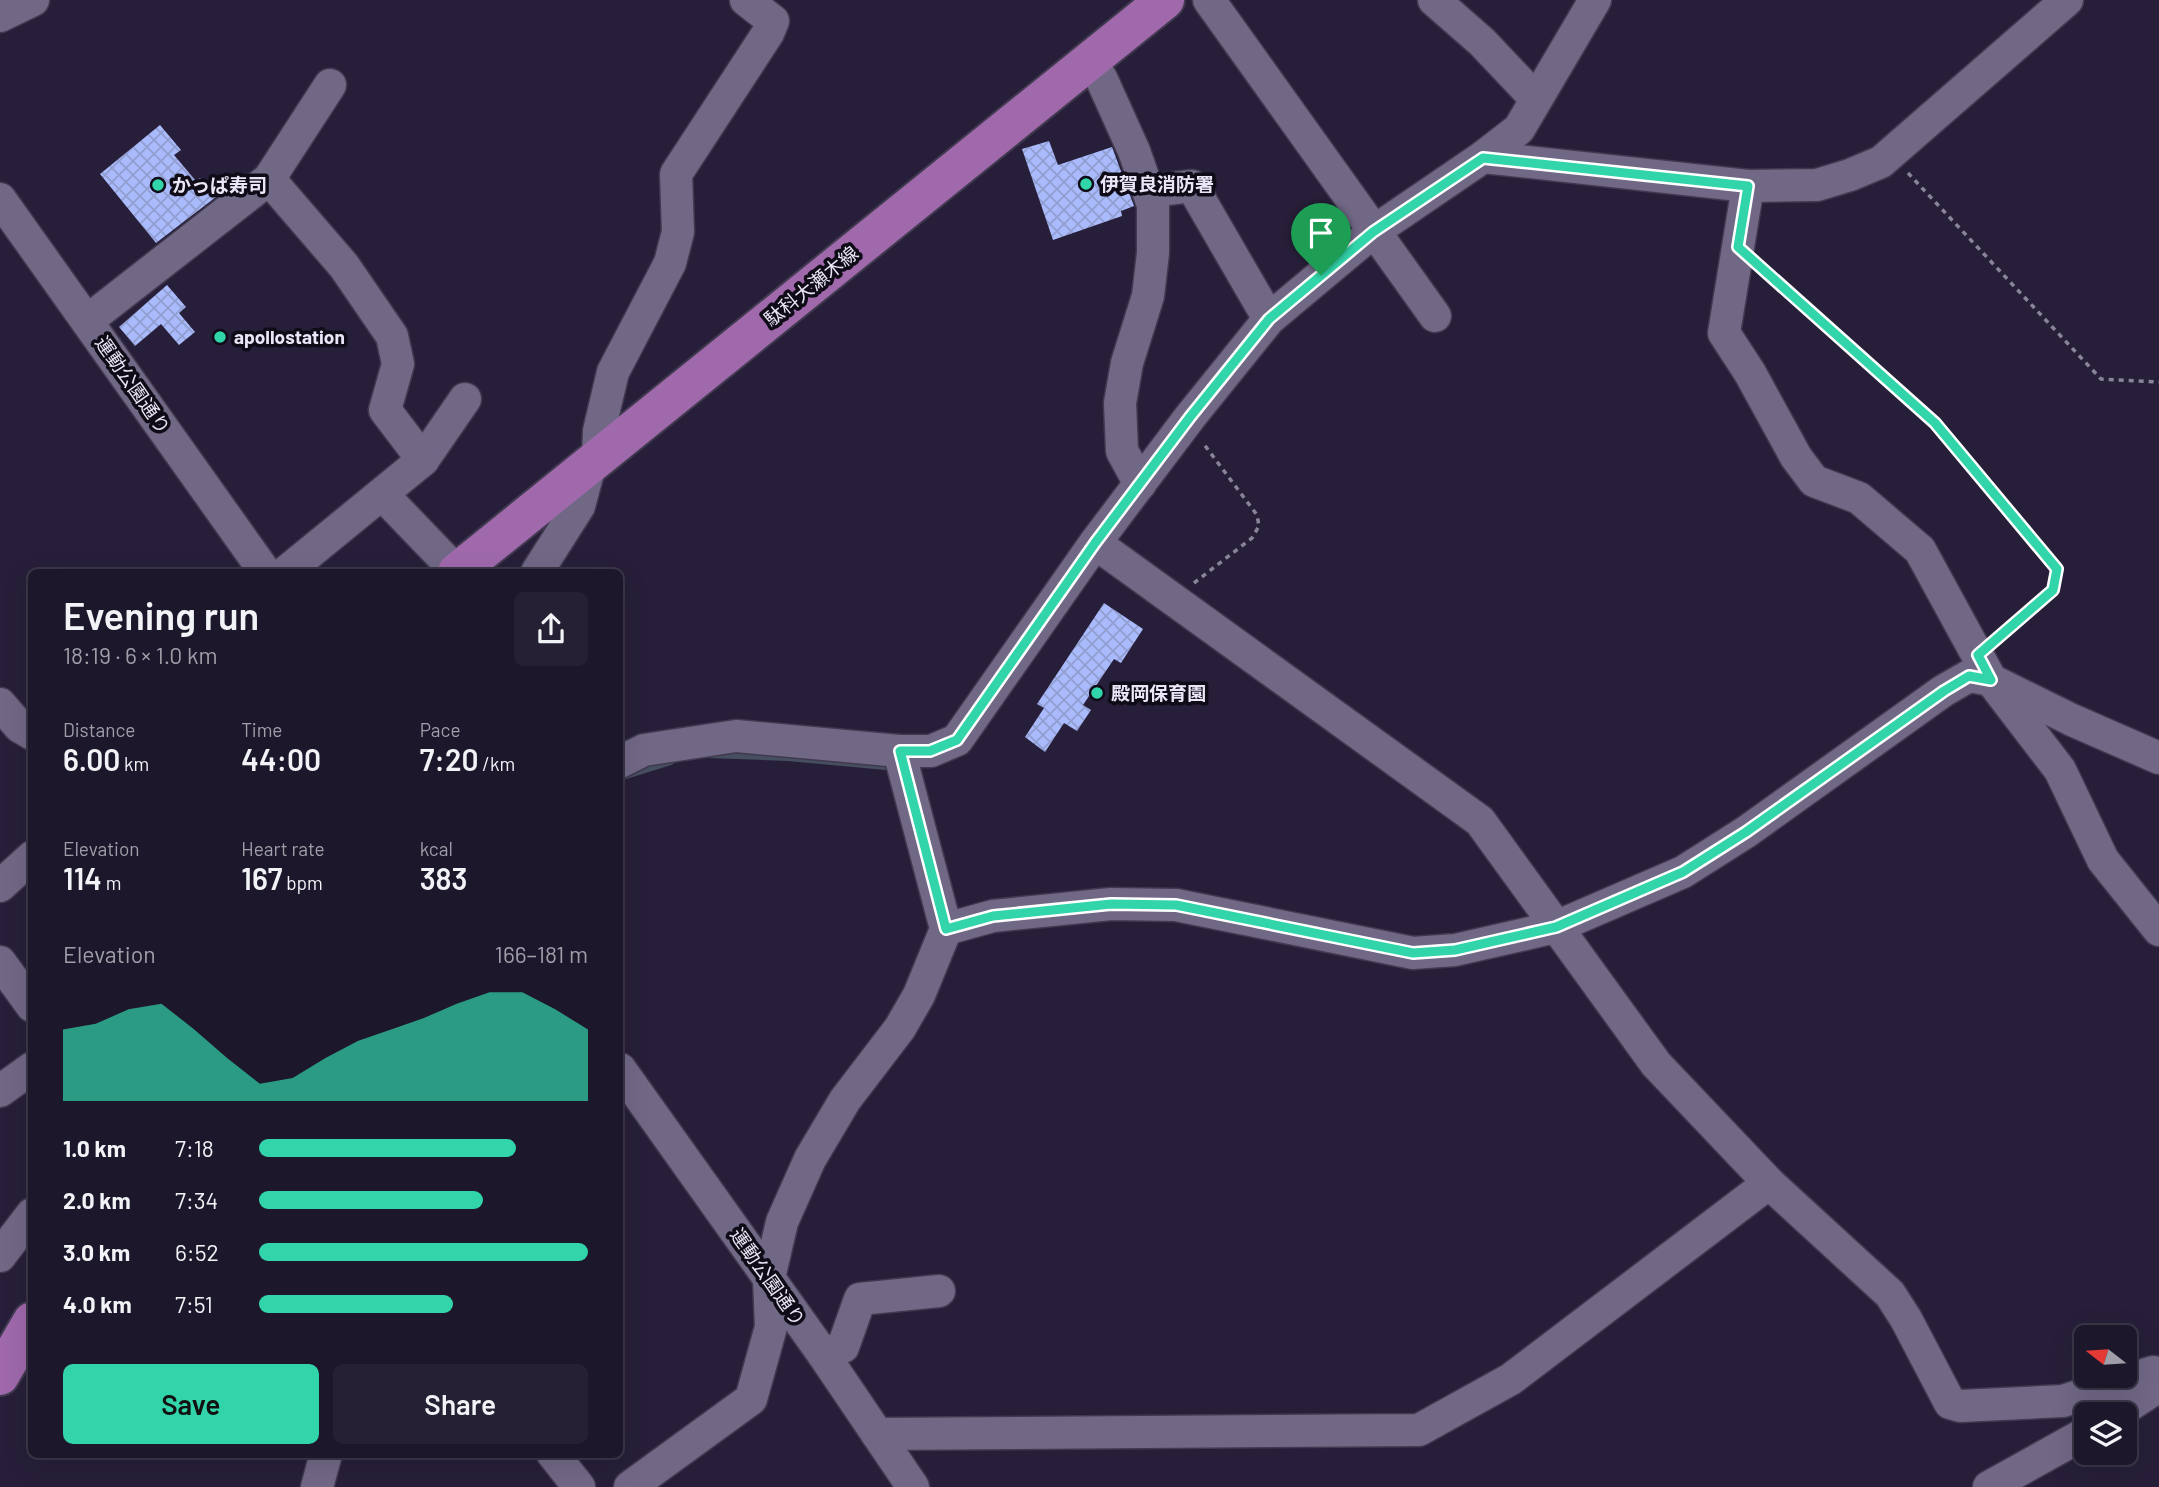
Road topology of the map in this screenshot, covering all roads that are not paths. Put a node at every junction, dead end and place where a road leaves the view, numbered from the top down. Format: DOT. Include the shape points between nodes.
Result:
graph roads {
  1 [pos="33,0"];
  2 [pos="746,0"];
  3 [pos="1165,0"];
  4 [pos="1209,0"];
  5 [pos="1434,0"];
  6 [pos="1595,0"];
  7 [pos="2067,0"];
  8 [pos="0,16"];
  9 [pos="1090,60"];
  10 [pos="330,85"];
  11 [pos="1536,100"];
  12 [pos="1483,158"];
  13 [pos="269,179"];
  14 [pos="1748,186"];
  15 [pos="1167,188"];
  16 [pos="3,209"];
  17 [pos="1379,240"];
  18 [pos="1435,316"];
  19 [pos="1269,319"];
  20 [pos="87,321"];
  21 [pos="465,399"];
  22 [pos="424,460"];
  23 [pos="594,462"];
  24 [pos="1140,484"];
  25 [pos="382,494"];
  26 [pos="1095,543"];
  27 [pos="263,569"];
  28 [pos="290,569"];
  29 [pos="454,569"];
  30 [pos="461,569"];
  31 [pos="539,569"];
  32 [pos="1984,667"];
  33 [pos="0,705"];
  34 [pos="28,732"];
  35 [pos="624,750"];
  36 [pos="900,751"];
  37 [pos="2159,758"];
  38 [pos="28,861"];
  39 [pos="0,886"];
  40 [pos="1556,927"];
  41 [pos="946,929"];
  42 [pos="2159,930"];
  43 [pos="0,962"];
  44 [pos="28,1000"];
  45 [pos="28,1071"];
  46 [pos="623,1073"];
  47 [pos="0,1091"];
  48 [pos="1769,1183"];
  49 [pos="28,1219"];
  50 [pos="0,1256"];
  51 [pos="769,1278"];
  52 [pos="939,1291"];
  53 [pos="28,1328"];
  54 [pos="823,1354"];
  55 [pos="0,1376"];
  56 [pos="2159,1377"];
  57 [pos="2159,1387"];
  58 [pos="2135,1402"];
  59 [pos="877,1434"];
  60 [pos="2074,1440"];
  61 [pos="325,1458"];
  62 [pos="556,1458"];
  63 [pos="317,1487"];
  64 [pos="579,1487"];
  65 [pos="630,1487"];
  66 [pos="913,1487"];
  67 [pos="1989,1487"];
  1 -- 8 [label="street"];
  2 -- 23 [label="street" via="773,21 676,174 678,232 670,263 613,372"];
  3 -- 9 [label="main road, 駄科大瀬木線"];
  4 -- 17 [label="street"];
  5 -- 11 [label="street" via="1482,42"];
  6 -- 11 [label="street"];
  7 -- 14 [label="street" via="1881,162 1817,185"];
  9 -- 23 [label="main road, 駄科大瀬木線"];
  9 -- 24 [label="street" via="1134,150 1153,205 1148,296 1120,403 1122,451"];
  10 -- 13 [label="street"];
  11 -- 12 [label="street" via="1519,130"];
  12 -- 14 [label="street"];
  12 -- 17 [label="street"];
  13 -- 20 [label="street"];
  13 -- 22 [label="street" via="344,266 392,336 398,364 385,410"];
  14 -- 32 [label="street" via="1724,334 1814,481 1859,498 1920,550"];
  15 -- 19 [label="street" via="1192,186"];
  16 -- 20 [label="street, 運動公園通り"];
  17 -- 18 [label="street"];
  17 -- 19 [label="street"];
  19 -- 24 [label="street"];
  20 -- 27 [label="street, 運動公園通り"];
  21 -- 22 [label="street"];
  22 -- 25 [label="street"];
  23 -- 30 [label="main road, 駄科大瀬木線"];
  23 -- 31 [label="street" via="579,506"];
  24 -- 26 [label="street"];
  25 -- 28 [label="street"];
  25 -- 29 [label="street"];
  26 -- 36 [label="street" via="957,740 930,751"];
  26 -- 40 [label="street" via="1480,821"];
  32 -- 37 [label="street" via="2072,720"];
  32 -- 40 [label="street" via="1683,872"];
  32 -- 42 [label="street" via="2060,770 2103,860"];
  33 -- 34 [label="street"];
  35 -- 36 [label="street" via="736,736"];
  36 -- 41 [label="street"];
  38 -- 39 [label="street"];
  40 -- 41 [label="street" via="1455,950 1413,953 1176,905 1098,905 993,916"];
  40 -- 48 [label="street" via="1656,1064"];
  41 -- 51 [label="street" via="900,1028 845,1101 810,1159 782,1222"];
  43 -- 44 [label="street"];
  45 -- 47 [label="street"];
  46 -- 51 [label="street, 運動公園通り"];
  48 -- 56 [label="street" via="1890,1294 1950,1403 2063,1401 2153,1372"];
  48 -- 59 [label="street" via="1511,1379 1419,1430"];
  49 -- 50 [label="street"];
  51 -- 54 [label="street, 運動公園通り"];
  51 -- 65 [label="street" via="771,1327 751,1399"];
  52 -- 54 [label="street" via="860,1298 843,1347"];
  53 -- 55 [label="main road"];
  54 -- 59 [label="street, 運動公園通り"];
  57 -- 58 [label="street"];
  59 -- 66 [label="street, 運動公園通り"];
  60 -- 67 [label="street"];
  61 -- 63 [label="street"];
  62 -- 64 [label="street"];
}
